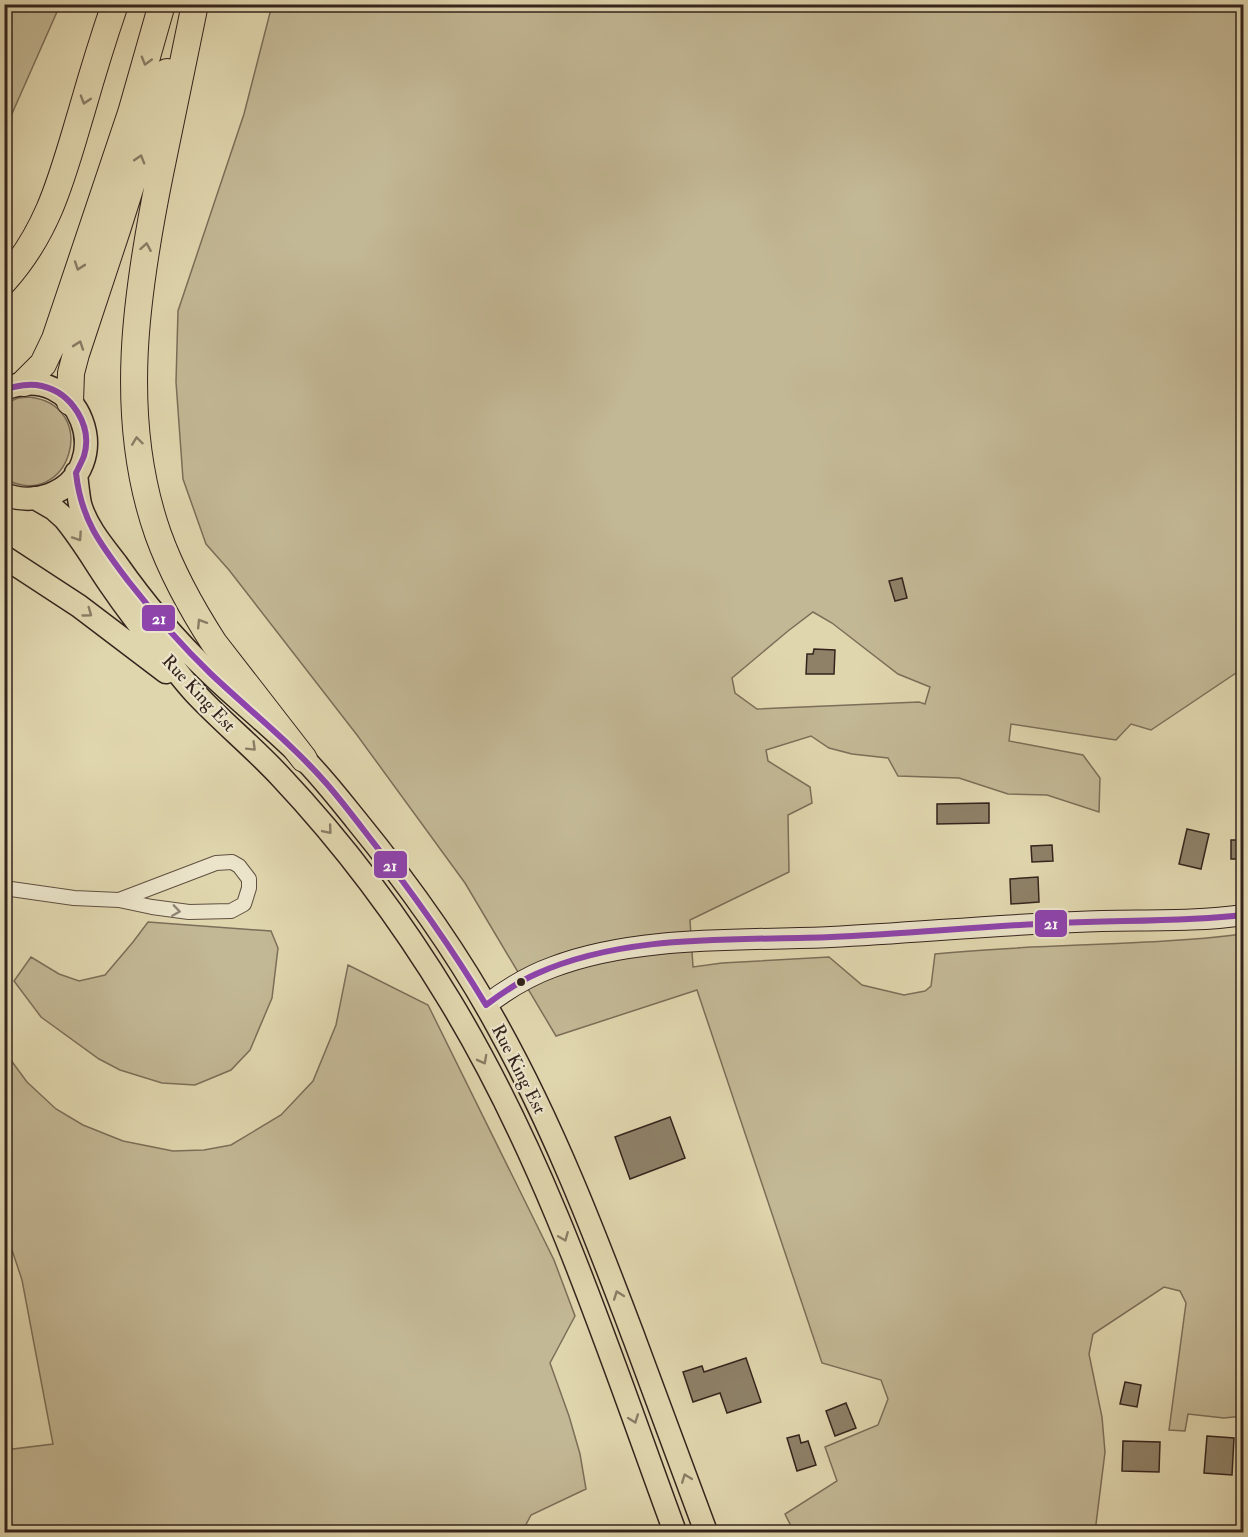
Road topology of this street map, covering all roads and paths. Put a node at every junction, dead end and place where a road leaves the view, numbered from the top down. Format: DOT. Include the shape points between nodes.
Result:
graph roads {
  1 [pos="115,4"];
  2 [pos="162,4"];
  3 [pos="193,4"];
  4 [pos="4,281"];
  5 [pos="14,386"];
  6 [pos="70,402"];
  7 [pos="76,473"];
  8 [pos="4,494"];
  9 [pos="35,498"];
  10 [pos="4,557"];
  11 [pos="194,692"];
  12 [pos="304,759"];
  13 [pos="4,888"];
  14 [pos="119,900"];
  15 [pos="1244,915"];
  16 [pos="486,1005"];
  17 [pos="675,1533"];
  18 [pos="706,1533"];
  1 -- 4 [label="highway, one-way" via="55,197 32,244"];
  2 -- 5 [label="highway, one-way" via="131,113 55,339 43,364"];
  6 -- 3 [label="highway, one-way" via="75,354 155,107"];
  12 -- 3 [label="highway, one-way" via="214,643 183,591 157,532 137,446 134,368 140,288"];
  5 -- 6 [label="main road" via="38,384 52,388"];
  6 -- 7 [label="main road" via="81,417 86,436 84,456"];
  7 -- 9 [label="main road" via="61,489"];
  7 -- 12 [label="main road, Rue King Est" via="85,515 137,592 194,657"];
  8 -- 9 [label="main road"];
  9 -- 11 [label="main road, Rue King Est, one-way" via="68,523 125,607"];
  10 -- 11 [label="main road, one-way" via="79,606"];
  11 -- 17 [label="main road, Rue King Est, one-way" via="271,767 351,857 455,1009 513,1118 546,1191"];
  12 -- 16 [label="main road, Rue King Est" via="388,860"];
  13 -- 14 [label="street"];
  14 -- 14 [label="street, one-way" via="189,912 231,911 244,904 249,879 232,862 216,864"];
  15 -- 16 [label="street" via="645,946 553,966 508,988"];
  18 -- 16 [label="main road, Rue King Est, one-way" via="573,1181"];
}
